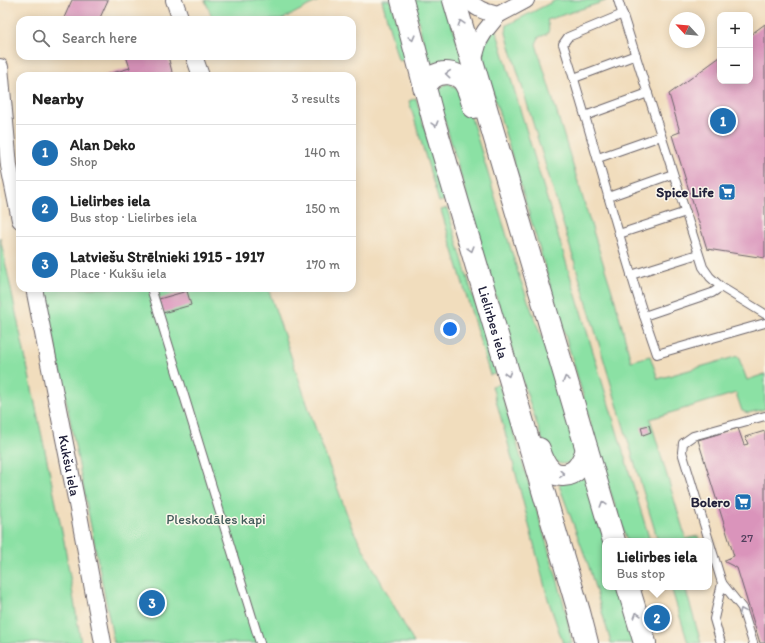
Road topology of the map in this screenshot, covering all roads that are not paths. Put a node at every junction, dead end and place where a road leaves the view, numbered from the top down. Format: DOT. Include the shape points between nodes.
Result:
graph roads {
  1 [pos="174,0"];
  2 [pos="402,0"];
  3 [pos="454,0"];
  4 [pos="469,0"];
  5 [pos="526,0"];
  6 [pos="618,0"];
  7 [pos="623,14"];
  8 [pos="498,15"];
  9 [pos="180,16"];
  10 [pos="636,55"];
  11 [pos="195,60"];
  12 [pos="473,62"];
  13 [pos="0,67"];
  14 [pos="200,72"];
  15 [pos="574,78"];
  16 [pos="424,87"];
  17 [pos="648,93"];
  18 [pos="585,116"];
  19 [pos="2,117"];
  20 [pos="661,136"];
  21 [pos="598,158"];
  22 [pos="14,165"];
  23 [pos="673,174"];
  24 [pos="16,183"];
  25 [pos="608,197"];
  26 [pos="686,212"];
  27 [pos="619,234"];
  28 [pos="698,254"];
  29 [pos="631,275"];
  30 [pos="721,287"];
  31 [pos="35,292"];
  32 [pos="152,292"];
  33 [pos="546,312"];
  34 [pos="765,314"];
  35 [pos="644,316"];
  36 [pos="765,323"];
  37 [pos="515,398"];
  38 [pos="765,416"];
  39 [pos="587,450"];
  40 [pos="542,489"];
  41 [pos="613,538"];
  42 [pos="708,538"];
  43 [pos="712,550"];
  44 [pos="722,582"];
  45 [pos="629,590"];
  46 [pos="103,643"];
  47 [pos="260,643"];
  48 [pos="587,643"];
  49 [pos="602,643"];
  50 [pos="645,643"];
  51 [pos="721,643"];
  52 [pos="753,643"];
  1 -- 9 [label="street"];
  2 -- 16 [label="main road, Lielirbes iela, one-way"];
  12 -- 3 [label="main road, one-way"];
  4 -- 8 [label="street" via="486,12"];
  5 -- 8 [label="street"];
  6 -- 7 [label="lane"];
  7 -- 10 [label="lane"];
  7 -- 15 [label="lane" via="568,37 563,44"];
  8 -- 12 [label="street" via="484,31"];
  10 -- 15 [label="lane"];
  10 -- 17 [label="lane"];
  11 -- 14 [label="street"];
  12 -- 33 [label="main road"];
  13 -- 19 [label="street"];
  15 -- 18 [label="lane"];
  33 -- 16 [label="main road, one-way" via="524,268 467,86 463,80 449,73 432,78"];
  16 -- 37 [label="main road, Lielirbes iela, one-way"];
  17 -- 18 [label="lane"];
  17 -- 20 [label="lane"];
  18 -- 21 [label="lane"];
  19 -- 22 [label="street"];
  20 -- 21 [label="lane"];
  20 -- 23 [label="lane"];
  21 -- 25 [label="lane"];
  22 -- 24 [label="street"];
  23 -- 25 [label="lane"];
  23 -- 26 [label="lane"];
  25 -- 27 [label="lane"];
  26 -- 27 [label="lane"];
  26 -- 28 [label="lane"];
  27 -- 29 [label="lane"];
  28 -- 29 [label="lane"];
  28 -- 30 [label="lane" via="703,267"];
  29 -- 35 [label="lane"];
  30 -- 34 [label="lane"];
  30 -- 35 [label="lane" via="712,293"];
  31 -- 46 [label="street, Kukšu iela"];
  32 -- 47 [label="lane"];
  39 -- 33 [label="main road, one-way"];
  35 -- 36 [label="lane" via="657,354"];
  37 -- 39 [label="main road, one-way" via="528,417 540,452 552,473 573,473 580,466"];
  37 -- 40 [label="main road, Lielirbes iela"];
  38 -- 42 [label="lane" via="693,436 683,443 682,452"];
  41 -- 39 [label="main road, one-way"];
  40 -- 48 [label="main road, Lielirbes iela"];
  40 -- 49 [label="main road" via="573,544"];
  43 -- 44 [label="lane"];
  44 -- 51 [label="lane" via="714,619"];
  52 -- 44 [label="lane, one-way" via="742,608"];
  50 -- 45 [label="main road, one-way"];
}
